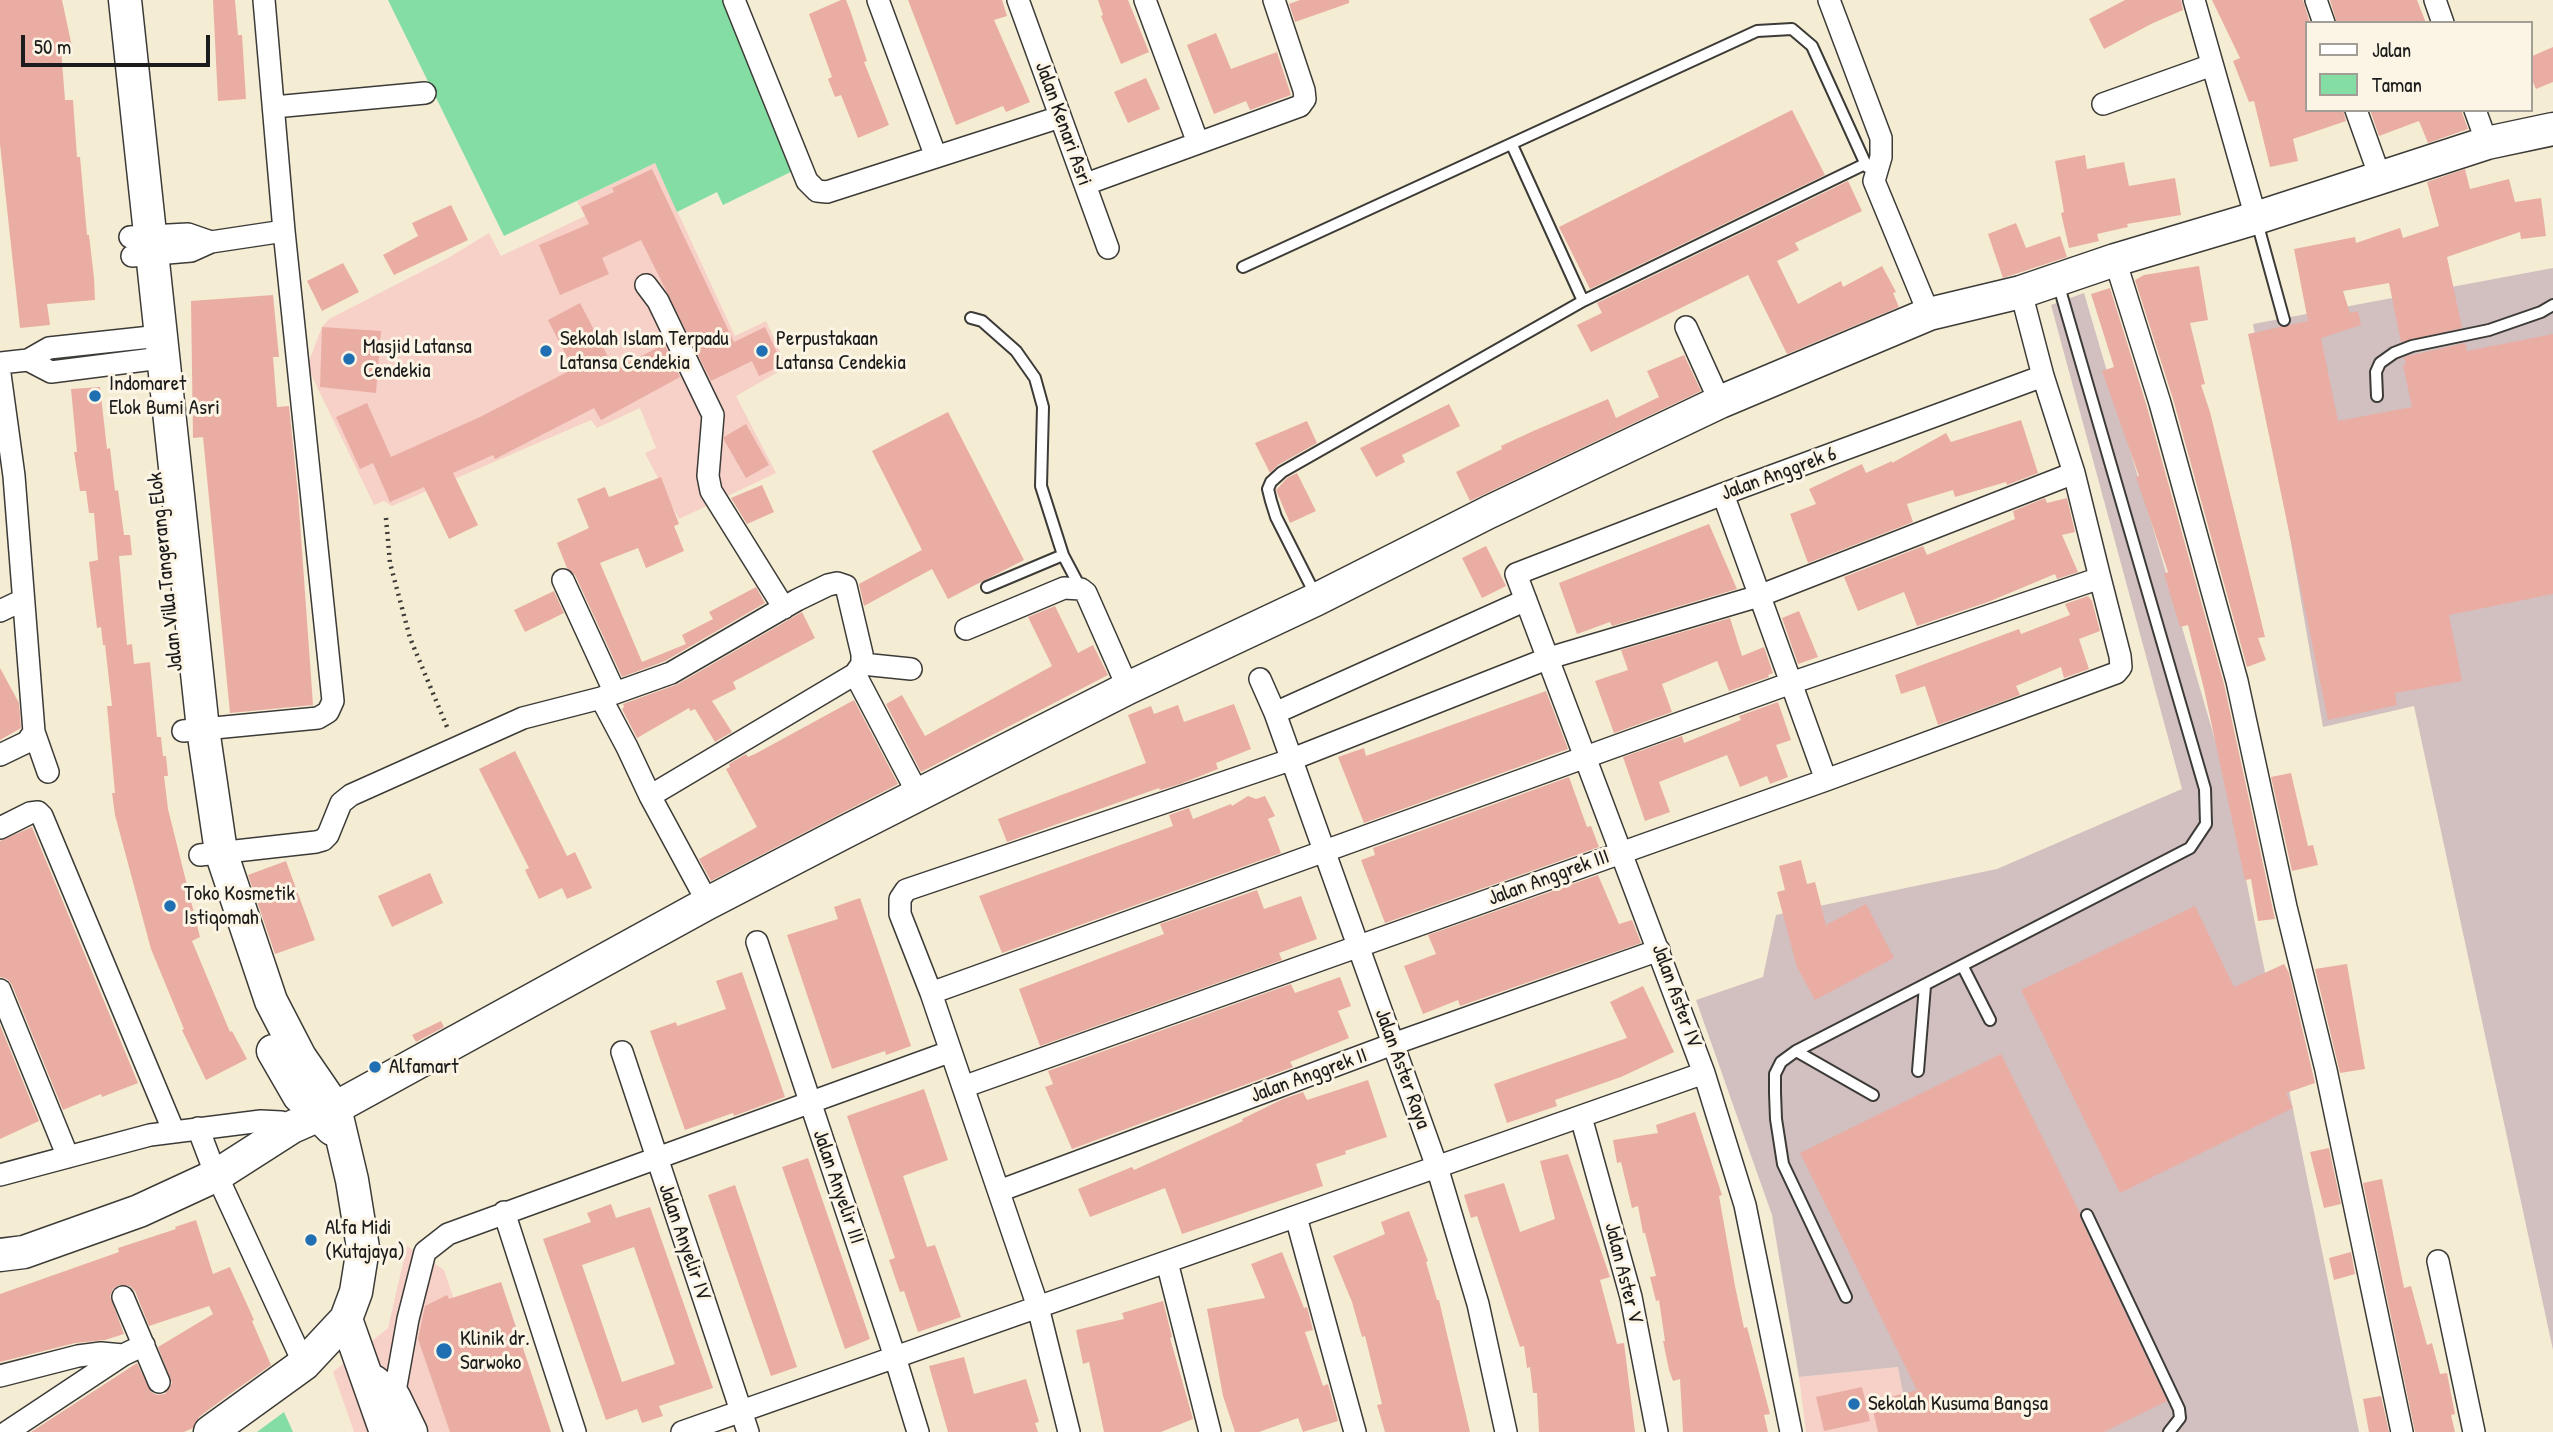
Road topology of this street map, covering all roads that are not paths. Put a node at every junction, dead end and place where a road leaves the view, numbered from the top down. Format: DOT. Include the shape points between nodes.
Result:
graph roads {
  1 [pos="108,0"];
  2 [pos="125,0"];
  3 [pos="264,0"];
  4 [pos="878,0"];
  5 [pos="1018,0"];
  6 [pos="1145,0"];
  7 [pos="1275,0"];
  8 [pos="1829,0"];
  9 [pos="2194,0"];
  10 [pos="2316,0"];
  11 [pos="2435,0"];
  12 [pos="740,2"];
  13 [pos="2323,21"];
  14 [pos="2442,21"];
  15 [pos="2213,65"];
  16 [pos="425,93"];
  17 [pos="2103,104"];
  18 [pos="274,107"];
  19 [pos="2357,112"];
  20 [pos="2476,112"];
  21 [pos="1060,117"];
  22 [pos="2553,129"];
  23 [pos="1198,143"];
  24 [pos="2487,143"];
  25 [pos="1512,145"];
  26 [pos="936,157"];
  27 [pos="1869,172"];
  28 [pos="2380,177"];
  29 [pos="1086,184"];
  30 [pos="134,186"];
  31 [pos="2256,218"];
  32 [pos="284,231"];
  33 [pos="141,246"];
  34 [pos="1108,248"];
  35 [pos="2115,260"];
  36 [pos="1243,267"];
  37 [pos="2057,280"];
  38 [pos="646,285"];
  39 [pos="2021,292"];
  40 [pos="1583,301"];
  41 [pos="2553,305"];
  42 [pos="1929,314"];
  43 [pos="971,318"];
  44 [pos="2284,320"];
  45 [pos="1686,327"];
  46 [pos="151,348"];
  47 [pos="0,363"];
  48 [pos="0,374"];
  49 [pos="2043,376"];
  50 [pos="2377,397"];
  51 [pos="1720,402"];
  52 [pos="2074,473"];
  53 [pos="7,480"];
  54 [pos="1723,494"];
  55 [pos="1063,555"];
  56 [pos="1517,574"];
  57 [pos="2101,578"];
  58 [pos="563,580"];
  59 [pos="987,587"];
  60 [pos="1081,589"];
  61 [pos="1759,596"];
  62 [pos="1317,598"];
  63 [pos="23,600"];
  64 [pos="1526,600"];
  65 [pos="783,608"];
  66 [pos="0,611"];
  67 [pos="966,629"];
  68 [pos="1549,658"];
  69 [pos="859,669"];
  70 [pos="911,669"];
  71 [pos="1260,679"];
  72 [pos="1791,683"];
  73 [pos="1128,688"];
  74 [pos="608,695"];
  75 [pos="1275,713"];
  76 [pos="193,730"];
  77 [pos="34,732"];
  78 [pos="0,755"];
  79 [pos="1587,757"];
  80 [pos="1290,760"];
  81 [pos="48,772"];
  82 [pos="1826,780"];
  83 [pos="918,794"];
  84 [pos="650,796"];
  85 [pos="0,828"];
  86 [pos="1622,851"];
  87 [pos="1324,852"];
  88 [pos="211,853"];
  89 [pos="708,903"];
  90 [pos="757,942"];
  91 [pos="1358,946"];
  92 [pos="1659,950"];
  93 [pos="1963,967"];
  94 [pos="1925,986"];
  95 [pos="0,990"];
  96 [pos="931,993"];
  97 [pos="1990,1020"];
  98 [pos="1393,1044"];
  99 [pos="1796,1051"];
  100 [pos="622,1052"];
  101 [pos="949,1052"];
  102 [pos="1918,1070"];
  103 [pos="1704,1073"];
  104 [pos="963,1087"];
  105 [pos="1873,1095"];
  106 [pos="810,1102"];
  107 [pos="1581,1116"];
  108 [pos="315,1117"];
  109 [pos="198,1128"];
  110 [pos="174,1132"];
  111 [pos="68,1157"];
  112 [pos="656,1158"];
  113 [pos="1437,1167"];
  114 [pos="0,1175"];
  115 [pos="217,1175"];
  116 [pos="999,1191"];
  117 [pos="504,1212"];
  118 [pos="2087,1215"];
  119 [pos="1296,1217"];
  120 [pos="0,1255"];
  121 [pos="2438,1261"];
  122 [pos="1167,1262"];
  123 [pos="123,1297"];
  124 [pos="1846,1297"];
  125 [pos="1038,1307"];
  126 [pos="346,1319"];
  127 [pos="144,1345"];
  128 [pos="123,1355"];
  129 [pos="895,1357"];
  130 [pos="304,1364"];
  131 [pos="0,1376"];
  132 [pos="159,1382"];
  133 [pos="741,1412"];
  134 [pos="386,1415"];
  135 [pos="8,1432"];
  136 [pos="210,1432"];
  137 [pos="411,1432"];
  138 [pos="575,1432"];
  139 [pos="682,1432"];
  140 [pos="747,1432"];
  141 [pos="918,1432"];
  142 [pos="1069,1432"];
  143 [pos="1210,1432"];
  144 [pos="1355,1432"];
  145 [pos="1506,1432"];
  146 [pos="1657,1432"];
  147 [pos="1791,1432"];
  148 [pos="2169,1432"];
  149 [pos="2402,1432"];
  150 [pos="2473,1432"];
  1 -- 30 [label="street, Jalan Villa Tangerang Elok"];
  2 -- 30 [label="street, Jalan Villa Tangerang Elok"];
  3 -- 18 [label="street"];
  4 -- 26 [label="street"];
  5 -- 21 [label="street, Jalan Kenari Asri"];
  6 -- 23 [label="street"];
  7 -- 23 [label="street" via="1306,99 1300,106"];
  8 -- 27 [label="street" via="1881,138 1881,157"];
  9 -- 15 [label="street"];
  10 -- 13 [label="street"];
  11 -- 14 [label="street"];
  12 -- 26 [label="street" via="804,174 817,191 827,192"];
  15 -- 17 [label="street"];
  15 -- 31 [label="street"];
  16 -- 18 [label="street"];
  18 -- 32 [label="street"];
  19 -- 28 [label="street"];
  20 -- 24 [label="street"];
  21 -- 26 [label="street"];
  21 -- 29 [label="street, Jalan Kenari Asri"];
  22 -- 24 [label="street"];
  23 -- 29 [label="street"];
  24 -- 28 [label="street"];
  25 -- 27 [label="lane" via="1757,31 1792,29 1819,59"];
  25 -- 36 [label="lane"];
  25 -- 40 [label="lane"];
  27 -- 40 [label="lane"];
  27 -- 42 [label="street"];
  28 -- 31 [label="street"];
  29 -- 34 [label="street, Jalan Kenari Asri"];
  30 -- 33 [label="street, Jalan Villa Tangerang Elok"];
  31 -- 35 [label="street"];
  31 -- 44 [label="lane"];
  32 -- 33 [label="street" via="211,242 188,234"];
  32 -- 76 [label="street" via="333,701 328,712 318,718"];
  33 -- 46 [label="street, Jalan Villa Tangerang Elok"];
  35 -- 37 [label="street"];
  35 -- 149 [label="street" via="2237,681"];
  37 -- 39 [label="street"];
  37 -- 93 [label="lane" via="2205,789 2206,824 2190,848"];
  38 -- 65 [label="street" via="713,415 711,491"];
  39 -- 42 [label="street"];
  39 -- 49 [label="street"];
  40 -- 62 [label="lane" via="1271,482 1268,489 1276,517"];
  41 -- 50 [label="lane" via="2489,330 2394,353 2376,372"];
  42 -- 51 [label="street"];
  43 -- 55 [label="lane" via="982,321 1016,351 1035,378 1043,407 1041,486"];
  45 -- 51 [label="street"];
  46 -- 47 [label="street" via="51,372 28,360"];
  46 -- 76 [label="street, Jalan Villa Tangerang Elok"];
  48 -- 53 [label="street"];
  49 -- 52 [label="street"];
  49 -- 54 [label="street, Jalan Anggrek 6"];
  51 -- 62 [label="street"];
  52 -- 57 [label="street"];
  52 -- 61 [label="street"];
  53 -- 63 [label="street"];
  54 -- 56 [label="street, Jalan Anggrek 6"];
  54 -- 61 [label="street"];
  55 -- 59 [label="lane"];
  55 -- 60 [label="lane"];
  56 -- 64 [label="street, Jalan Aster IV"];
  57 -- 72 [label="street"];
  57 -- 82 [label="street, Jalan Anggrek III" via="2120,656 2116,673"];
  58 -- 74 [label="street"];
  60 -- 67 [label="street" via="1064,588"];
  60 -- 73 [label="street"];
  61 -- 68 [label="street"];
  61 -- 72 [label="street"];
  62 -- 73 [label="street"];
  63 -- 66 [label="street"];
  63 -- 77 [label="street"];
  64 -- 68 [label="street, Jalan Aster IV"];
  64 -- 75 [label="street"];
  65 -- 69 [label="street" via="828,585 846,586 862,654"];
  65 -- 74 [label="street" via="692,663"];
  68 -- 79 [label="street, Jalan Aster IV"];
  68 -- 80 [label="street"];
  69 -- 70 [label="street"];
  69 -- 83 [label="street"];
  69 -- 84 [label="street"];
  71 -- 75 [label="street, Jalan Aster Raya"];
  72 -- 79 [label="street"];
  72 -- 82 [label="street"];
  73 -- 83 [label="street"];
  74 -- 84 [label="street"];
  74 -- 88 [label="street" via="523,718 346,798 323,840"];
  75 -- 80 [label="street, Jalan Aster Raya"];
  76 -- 88 [label="street, Jalan Villa Tangerang Elok"];
  77 -- 78 [label="street" via="27,742"];
  77 -- 81 [label="street"];
  79 -- 86 [label="street, Jalan Aster IV"];
  79 -- 87 [label="street"];
  80 -- 87 [label="street, Jalan Aster Raya"];
  80 -- 96 [label="street" via="905,890 900,914"];
  82 -- 86 [label="street, Jalan Anggrek III"];
  83 -- 89 [label="street"];
  84 -- 89 [label="street"];
  85 -- 110 [label="street" via="30,813 42,816"];
  86 -- 91 [label="street, Jalan Anggrek III"];
  86 -- 92 [label="street, Jalan Aster IV"];
  87 -- 91 [label="street, Jalan Aster Raya"];
  87 -- 96 [label="street"];
  88 -- 108 [label="street, Jalan Villa Tangerang Elok" via="263,1004 300,1057"];
  89 -- 108 [label="street"];
  90 -- 106 [label="street, Jalan Anyelir III"];
  91 -- 98 [label="street, Jalan Aster Raya"];
  91 -- 104 [label="street, Jalan Anggrek III"];
  92 -- 98 [label="street, Jalan Anggrek II"];
  92 -- 103 [label="street, Jalan Aster IV"];
  93 -- 94 [label="lane"];
  93 -- 97 [label="lane"];
  94 -- 99 [label="lane"];
  94 -- 102 [label="lane"];
  95 -- 111 [label="street"];
  96 -- 101 [label="street"];
  98 -- 113 [label="street, Jalan Aster Raya"];
  98 -- 116 [label="street, Jalan Anggrek II"];
  99 -- 105 [label="lane"];
  99 -- 124 [label="lane" via="1781,1062 1776,1074 1783,1164"];
  100 -- 112 [label="street, Jalan Anyelir IV"];
  101 -- 104 [label="street"];
  101 -- 106 [label="street"];
  103 -- 107 [label="street"];
  103 -- 147 [label="street, Jalan Aster IV" via="1745,1205"];
  104 -- 116 [label="street"];
  106 -- 112 [label="street"];
  106 -- 129 [label="street, Jalan Anyelir III"];
  107 -- 113 [label="street"];
  107 -- 146 [label="street, Jalan Aster V" via="1632,1297"];
  108 -- 109 [label="street"];
  108 -- 115 [label="street"];
  108 -- 126 [label="street" via="343,1140 363,1248"];
  109 -- 110 [label="street"];
  109 -- 115 [label="street"];
  110 -- 111 [label="street"];
  111 -- 114 [label="street"];
  112 -- 117 [label="street"];
  112 -- 133 [label="street, Jalan Anyelir IV"];
  113 -- 119 [label="street"];
  113 -- 145 [label="street, Jalan Aster Raya" via="1478,1304"];
  115 -- 120 [label="street" via="139,1211 24,1252"];
  115 -- 130 [label="street"];
  116 -- 125 [label="street"];
  117 -- 134 [label="street" via="448,1234 425,1252"];
  117 -- 138 [label="street"];
  118 -- 148 [label="lane" via="2179,1409 2180,1418"];
  119 -- 122 [label="street"];
  119 -- 144 [label="street"];
  121 -- 150 [label="street"];
  122 -- 125 [label="street"];
  122 -- 143 [label="street"];
  123 -- 127 [label="street"];
  125 -- 129 [label="street"];
  125 -- 142 [label="street"];
  126 -- 130 [label="street"];
  126 -- 134 [label="street"];
  127 -- 128 [label="street"];
  127 -- 132 [label="street"];
  128 -- 131 [label="street" via="78,1356"];
  128 -- 135 [label="street"];
  129 -- 133 [label="street"];
  129 -- 141 [label="street, Jalan Anyelir III"];
  130 -- 136 [label="street"];
  133 -- 139 [label="street"];
  133 -- 140 [label="street, Jalan Anyelir IV"];
  134 -- 137 [label="street"];
}
